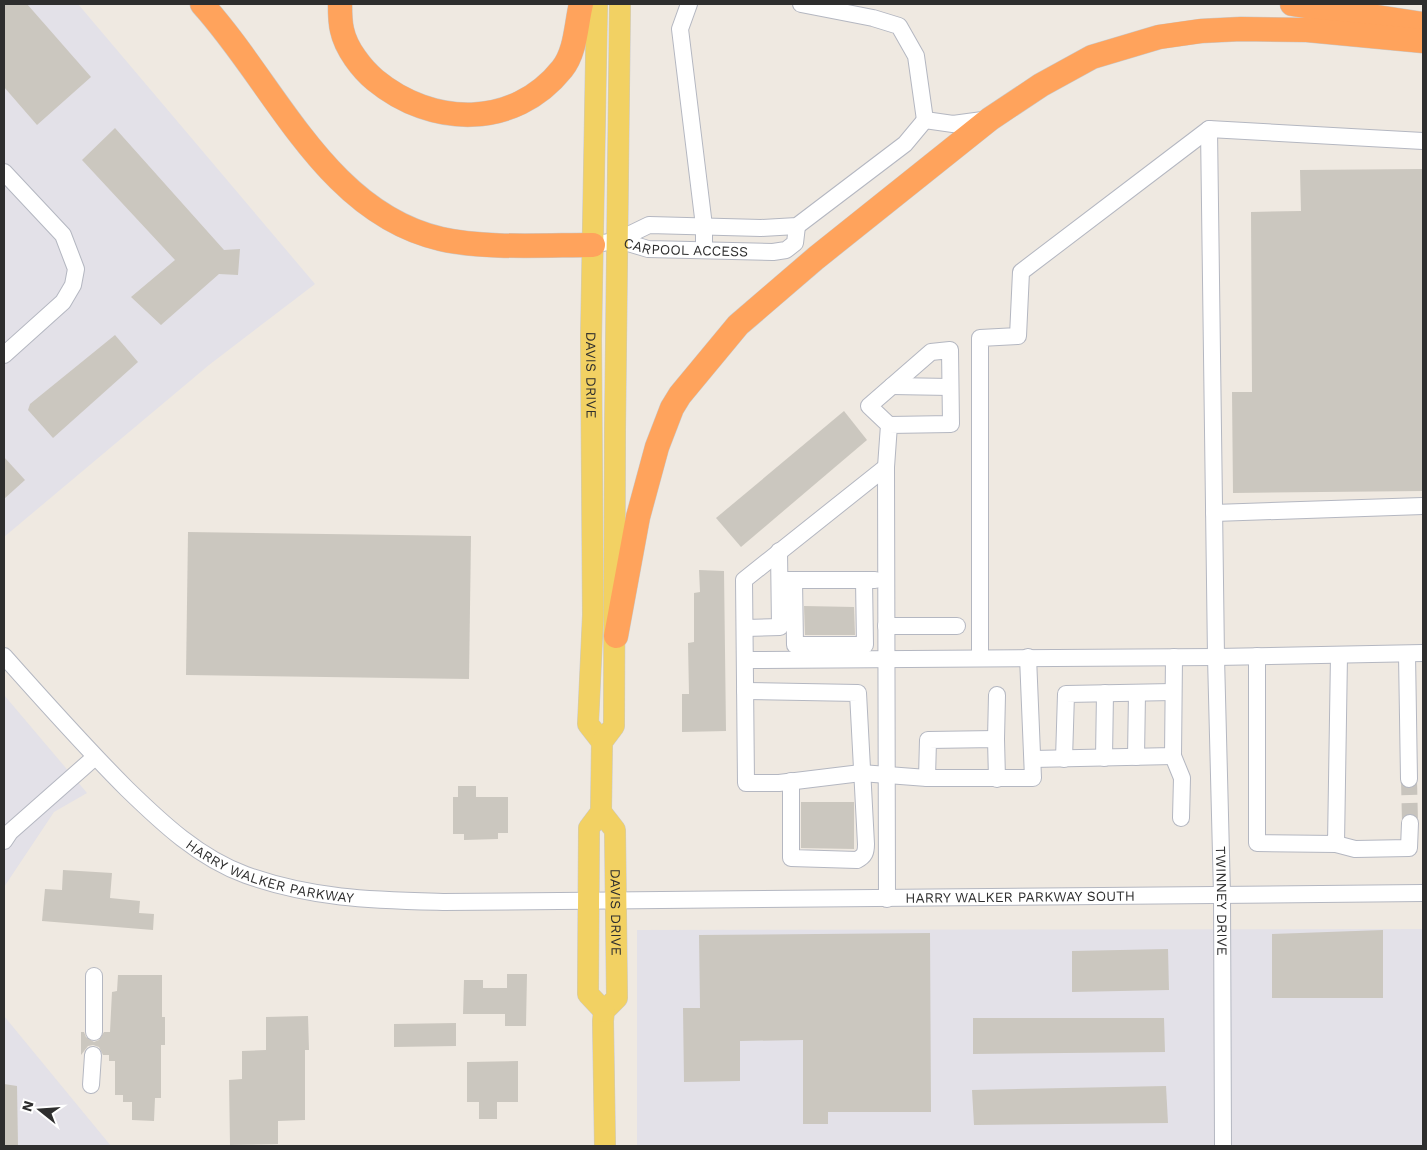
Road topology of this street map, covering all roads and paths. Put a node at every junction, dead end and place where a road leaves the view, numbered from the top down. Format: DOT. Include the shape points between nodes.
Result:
graph roads {
  1 [pos="202,4"];
  2 [pos="340,4"];
  3 [pos="581,4"];
  4 [pos="597,4"];
  5 [pos="620,4"];
  6 [pos="689,4"];
  7 [pos="801,4"];
  8 [pos="1292,4"];
  9 [pos="1423,24"];
  10 [pos="1423,41"];
  11 [pos="990,119"];
  12 [pos="925,120"];
  13 [pos="1209,129"];
  14 [pos="1423,141"];
  15 [pos="4,172"];
  16 [pos="704,226"];
  17 [pos="797,226"];
  18 [pos="618,240"];
  19 [pos="593,246"];
  20 [pos="704,250"];
  21 [pos="4,355"];
  22 [pos="892,386"];
  23 [pos="950,387"];
  24 [pos="889,425"];
  25 [pos="886,467"];
  26 [pos="1423,506"];
  27 [pos="1214,513"];
  28 [pos="779,551"];
  29 [pos="787,580"];
  30 [pos="864,580"];
  31 [pos="886,580"];
  32 [pos="886,626"];
  33 [pos="957,626"];
  34 [pos="745,628"];
  35 [pos="616,636"];
  36 [pos="1415,653"];
  37 [pos="1339,655"];
  38 [pos="4,656"];
  39 [pos="1256,656"];
  40 [pos="1028,657"];
  41 [pos="1174,657"];
  42 [pos="1216,657"];
  43 [pos="886,658"];
  44 [pos="980,658"];
  45 [pos="745,660"];
  46 [pos="745,692"];
  47 [pos="1173,692"];
  48 [pos="1105,693"];
  49 [pos="1137,693"];
  50 [pos="997,695"];
  51 [pos="996,739"];
  52 [pos="602,742"];
  53 [pos="1173,756"];
  54 [pos="95,757"];
  55 [pos="1136,757"];
  56 [pos="1104,758"];
  57 [pos="1033,759"];
  58 [pos="1064,759"];
  59 [pos="861,773"];
  60 [pos="886,774"];
  61 [pos="927,778"];
  62 [pos="997,778"];
  63 [pos="1408,779"];
  64 [pos="791,781"];
  65 [pos="601,812"];
  66 [pos="1181,818"];
  67 [pos="1410,823"];
  68 [pos="4,841"];
  69 [pos="1336,844"];
  70 [pos="1423,893"];
  71 [pos="1222,894"];
  72 [pos="887,899"];
  73 [pos="588,902"];
  74 [pos="617,902"];
  75 [pos="94,976"];
  76 [pos="604,1011"];
  77 [pos="94,1032"];
  78 [pos="94,1055"];
  79 [pos="91,1085"];
  80 [pos="605,1146"];
  81 [pos="1223,1146"];
  1 -- 19 [label="highway" via="335,176 376,212 401,226 441,239 483,244"];
  2 -- 3 [label="highway" via="342,32 363,70 375,80 410,103 451,114 473,114 498,112 518,105 534,96 563,68 572,46"];
  4 -- 19 [label="main road, DAVIS DRIVE"];
  5 -- 18 [label="main road, DAVIS DRIVE"];
  6 -- 16 [label="street" via="680,29"];
  7 -- 12 [label="street" via="899,26 916,56"];
  8 -- 9 [label="highway"];
  10 -- 11 [label="highway" via="1308,30 1241,29 1159,37 1092,57 1041,85"];
  11 -- 12 [label="street" via="953,124"];
  11 -- 35 [label="highway" via="816,258 738,326 680,395 657,447 638,517"];
  12 -- 17 [label="street" via="906,144"];
  13 -- 14 [label="street"];
  13 -- 27 [label="street, TWINNEY DRIVE"];
  13 -- 44 [label="street" via="1021,272 1018,336 980,338"];
  15 -- 21 [label="street" via="63,235 76,269 73,285 63,302"];
  16 -- 17 [label="street, CARPOOL ACCESS"];
  16 -- 18 [label="street, CARPOOL ACCESS" via="649,225"];
  16 -- 20 [label="street"];
  17 -- 20 [label="street, CARPOOL ACCESS" via="795,243 786,250"];
  18 -- 19 [label="street"];
  18 -- 20 [label="street, CARPOOL ACCESS" via="648,249"];
  18 -- 35 [label="main road, DAVIS DRIVE"];
  19 -- 52 [label="main road, DAVIS DRIVE" via="593,615 588,724"];
  22 -- 23 [label="street"];
  22 -- 23 [label="street" via="931,352 950,350"];
  22 -- 24 [label="street" via="869,406"];
  23 -- 24 [label="street" via="951,424"];
  24 -- 25 [label="street"];
  25 -- 28 [label="street"];
  25 -- 31 [label="street"];
  26 -- 27 [label="street"];
  27 -- 42 [label="street, TWINNEY DRIVE"];
  28 -- 29 [label="street"];
  28 -- 34 [label="street" via="744,580"];
  29 -- 30 [label="street"];
  29 -- 30 [label="street" via="795,645 865,645"];
  29 -- 34 [label="street" via="780,627"];
  30 -- 31 [label="street"];
  31 -- 32 [label="street"];
  32 -- 33 [label="street"];
  32 -- 43 [label="street"];
  34 -- 45 [label="street"];
  35 -- 52 [label="main road, DAVIS DRIVE" via="614,726"];
  36 -- 37 [label="street"];
  36 -- 63 [label="street"];
  37 -- 39 [label="street"];
  37 -- 69 [label="street"];
  38 -- 54 [label="street, HARRY WALKER PARKWAY"];
  39 -- 42 [label="street"];
  39 -- 69 [label="street" via="1257,843"];
  40 -- 41 [label="street"];
  40 -- 44 [label="street"];
  40 -- 57 [label="street"];
  41 -- 42 [label="street"];
  41 -- 47 [label="street"];
  42 -- 71 [label="street, TWINNEY DRIVE"];
  43 -- 44 [label="street"];
  43 -- 45 [label="street"];
  43 -- 60 [label="street"];
  45 -- 46 [label="street"];
  46 -- 59 [label="street" via="858,693"];
  46 -- 64 [label="street" via="746,783"];
  47 -- 49 [label="street"];
  47 -- 53 [label="street"];
  48 -- 49 [label="street"];
  48 -- 56 [label="street"];
  48 -- 58 [label="street" via="1066,694"];
  49 -- 55 [label="street"];
  50 -- 51 [label="street"];
  51 -- 61 [label="street" via="928,740"];
  51 -- 62 [label="street"];
  52 -- 65 [label="main road, DAVIS DRIVE"];
  53 -- 55 [label="street"];
  53 -- 66 [label="street" via="1182,778"];
  54 -- 68 [label="street" via="10,832"];
  54 -- 73 [label="street, HARRY WALKER PARKWAY" via="192,848 245,875 292,889 354,900"];
  55 -- 56 [label="street"];
  56 -- 58 [label="street"];
  57 -- 58 [label="street"];
  57 -- 62 [label="street" via="1034,778"];
  59 -- 60 [label="street"];
  59 -- 64 [label="street"];
  59 -- 64 [label="street" via="866,852 857,860 791,858"];
  60 -- 61 [label="street"];
  60 -- 72 [label="street"];
  61 -- 62 [label="street"];
  65 -- 73 [label="main road, DAVIS DRIVE" via="589,828"];
  65 -- 74 [label="main road, DAVIS DRIVE" via="615,830"];
  67 -- 69 [label="street" via="1409,848 1355,849"];
  70 -- 71 [label="street, HARRY WALKER PARKWAY SOUTH"];
  71 -- 72 [label="street, HARRY WALKER PARKWAY SOUTH"];
  71 -- 81 [label="street, TWINNEY DRIVE"];
  72 -- 74 [label="street, HARRY WALKER PARKWAY SOUTH"];
  73 -- 74 [label="street, HARRY WALKER PARKWAY"];
  73 -- 76 [label="main road, DAVIS DRIVE" via="588,994"];
  74 -- 76 [label="main road, DAVIS DRIVE" via="617,998"];
  75 -- 77 [label="street"];
  76 -- 80 [label="main road"];
  78 -- 79 [label="street"];
}
